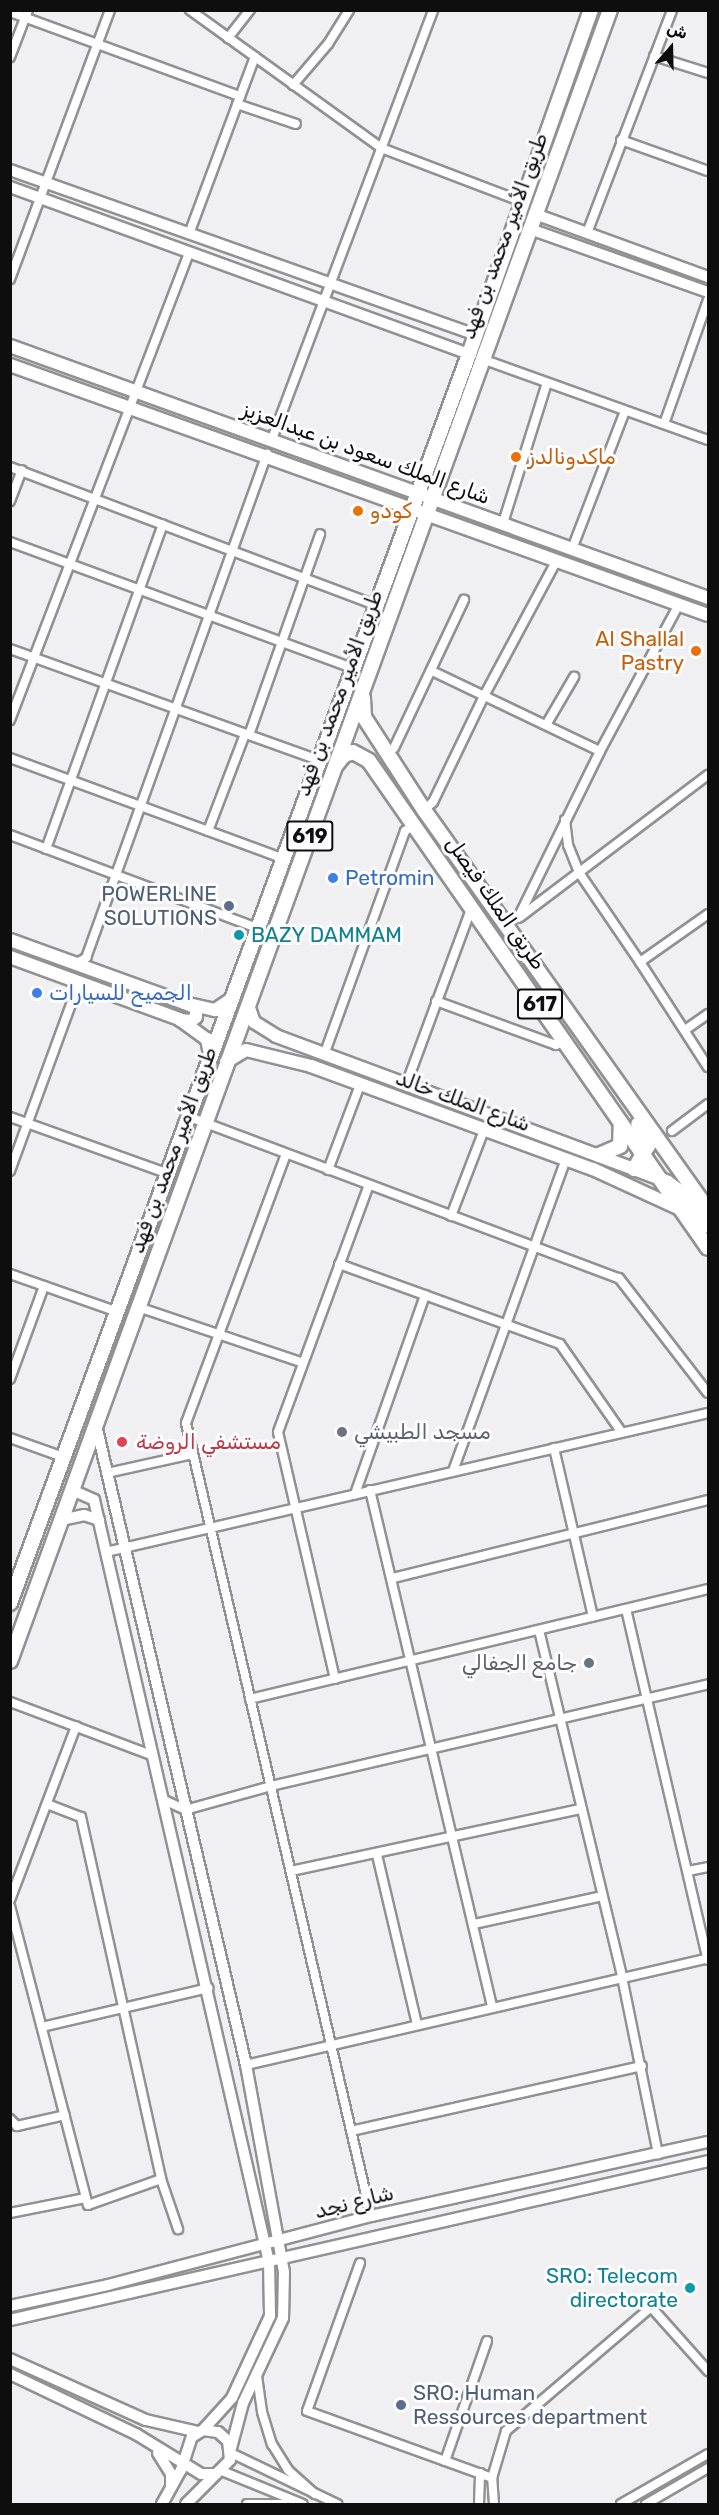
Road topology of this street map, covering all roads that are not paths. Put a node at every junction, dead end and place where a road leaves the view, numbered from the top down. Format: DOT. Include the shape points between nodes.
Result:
graph roads {
  1 [pos="110,10"];
  2 [pos="190,10"];
  3 [pos="250,10"];
  4 [pos="349,10"];
  5 [pos="433,10"];
  6 [pos="591,10"];
  7 [pos="610,10"];
  8 [pos="672,10"];
  9 [pos="10,12"];
  10 [pos="26,14"];
  11 [pos="228,38"];
  12 [pos="98,43"];
  13 [pos="654,56"];
  14 [pos="10,57"];
  15 [pos="255,57"];
  16 [pos="708,73"];
  17 [pos="294,85"];
  18 [pos="240,96"];
  19 [pos="237,104"];
  20 [pos="296,124"];
  21 [pos="621,140"];
  22 [pos="381,148"];
  23 [pos="10,170"];
  24 [pos="708,171"];
  25 [pos="45,182"];
  26 [pos="10,187"];
  27 [pos="40,198"];
  28 [pos="523,202"];
  29 [pos="535,214"];
  30 [pos="530,229"];
  31 [pos="587,233"];
  32 [pos="189,234"];
  33 [pos="189,253"];
  34 [pos="708,277"];
  35 [pos="10,279"];
  36 [pos="330,284"];
  37 [pos="708,292"];
  38 [pos="708,300"];
  39 [pos="325,302"];
  40 [pos="476,335"];
  41 [pos="10,346"];
  42 [pos="476,356"];
  43 [pos="10,365"];
  44 [pos="547,382"];
  45 [pos="135,390"];
  46 [pos="128,407"];
  47 [pos="625,411"];
  48 [pos="664,424"];
  49 [pos="272,439"];
  50 [pos="708,440"];
  51 [pos="267,454"];
  52 [pos="10,466"];
  53 [pos="22,470"];
  54 [pos="416,491"];
  55 [pos="432,497"];
  56 [pos="93,498"];
  57 [pos="10,501"];
  58 [pos="411,505"];
  59 [pos="427,511"];
  60 [pos="503,523"];
  61 [pos="163,524"];
  62 [pos="320,534"];
  63 [pos="10,542"];
  64 [pos="572,549"];
  65 [pos="231,550"];
  66 [pos="557,560"];
  67 [pos="68,564"];
  68 [pos="304,578"];
  69 [pos="664,582"];
  70 [pos="139,591"];
  71 [pos="708,598"];
  72 [pos="464,600"];
  73 [pos="679,604"];
  74 [pos="375,605"];
  75 [pos="708,615"];
  76 [pos="208,616"];
  77 [pos="282,643"];
  78 [pos="10,649"];
  79 [pos="34,657"];
  80 [pos="351,669"];
  81 [pos="432,670"];
  82 [pos="574,676"];
  83 [pos="105,684"];
  84 [pos="363,693"];
  85 [pos="485,694"];
  86 [pos="176,710"];
  87 [pos="10,720"];
  88 [pos="546,725"];
  89 [pos="247,735"];
  90 [pos="390,750"];
  91 [pos="600,751"];
  92 [pos="10,758"];
  93 [pos="319,760"];
  94 [pos="369,761"];
  95 [pos="334,769"];
  96 [pos="708,775"];
  97 [pos="71,781"];
  98 [pos="141,806"];
  99 [pos="424,810"];
  100 [pos="565,819"];
  101 [pos="415,824"];
  102 [pos="208,831"];
  103 [pos="10,835"];
  104 [pos="46,849"];
  105 [pos="282,858"];
  106 [pos="580,874"];
  107 [pos="116,876"];
  108 [pos="473,904"];
  109 [pos="708,914"];
  110 [pos="518,918"];
  111 [pos="505,927"];
  112 [pos="257,928"];
  113 [pos="10,940"];
  114 [pos="10,957"];
  115 [pos="640,962"];
  116 [pos="75,964"];
  117 [pos="79,982"];
  118 [pos="545,982"];
  119 [pos="230,1000"];
  120 [pos="436,1001"];
  121 [pos="184,1003"];
  122 [pos="248,1005"];
  123 [pos="708,1014"];
  124 [pos="179,1019"];
  125 [pos="685,1030"];
  126 [pos="276,1036"];
  127 [pos="564,1040"];
  128 [pos="269,1054"];
  129 [pos="324,1055"];
  130 [pos="210,1056"];
  131 [pos="226,1063"];
  132 [pos="708,1067"];
  133 [pos="360,1085"];
  134 [pos="406,1085"];
  135 [pos="708,1104"];
  136 [pos="187,1116"];
  137 [pos="10,1117"];
  138 [pos="621,1121"];
  139 [pos="206,1123"];
  140 [pos="29,1124"];
  141 [pos="484,1130"];
  142 [pos="672,1131"];
  143 [pos="286,1154"];
  144 [pos="599,1155"];
  145 [pos="645,1155"];
  146 [pos="571,1161"];
  147 [pos="634,1169"];
  148 [pos="328,1170"];
  149 [pos="10,1171"];
  150 [pos="166,1173"];
  151 [pos="662,1179"];
  152 [pos="369,1185"];
  153 [pos="708,1210"];
  154 [pos="684,1213"];
  155 [pos="451,1216"];
  156 [pos="708,1227"];
  157 [pos="535,1248"];
  158 [pos="708,1248"];
  159 [pos="339,1264"];
  160 [pos="10,1274"];
  161 [pos="44,1286"];
  162 [pos="425,1295"];
  163 [pos="138,1307"];
  164 [pos="115,1311"];
  165 [pos="507,1325"];
  166 [pos="219,1335"];
  167 [pos="303,1363"];
  168 [pos="10,1379"];
  169 [pos="708,1393"];
  170 [pos="708,1413"];
  171 [pos="96,1425"];
  172 [pos="622,1433"];
  173 [pos="10,1438"];
  174 [pos="554,1448"];
  175 [pos="193,1454"];
  176 [pos="63,1457"];
  177 [pos="453,1471"];
  178 [pos="107,1473"];
  179 [pos="72,1490"];
  180 [pos="370,1490"];
  181 [pos="355,1494"];
  182 [pos="708,1500"];
  183 [pos="294,1508"];
  184 [pos="61,1520"];
  185 [pos="99,1520"];
  186 [pos="209,1528"];
  187 [pos="573,1534"];
  188 [pos="123,1547"];
  189 [pos="106,1552"];
  190 [pos="393,1578"];
  191 [pos="708,1589"];
  192 [pos="12,1595"];
  193 [pos="626,1609"];
  194 [pos="593,1617"];
  195 [pos="539,1630"];
  196 [pos="413,1660"];
  197 [pos="10,1661"];
  198 [pos="335,1679"];
  199 [pos="708,1684"];
  200 [pos="647,1697"];
  201 [pos="250,1699"];
  202 [pos="10,1702"];
  203 [pos="561,1717"];
  204 [pos="76,1726"];
  205 [pos="433,1747"];
  206 [pos="152,1755"];
  207 [pos="271,1786"];
  208 [pos="164,1800"];
  209 [pos="47,1804"];
  210 [pos="581,1809"];
  211 [pos="185,1810"];
  212 [pos="454,1838"];
  213 [pos="377,1855"];
  214 [pos="708,1867"];
  215 [pos="291,1871"];
  216 [pos="688,1871"];
  217 [pos="602,1896"];
  218 [pos="10,1900"];
  219 [pos="10,1906"];
  220 [pos="474,1924"];
  221 [pos="708,1959"];
  222 [pos="622,1977"];
  223 [pos="208,1988"];
  224 [pos="492,2006"];
  225 [pos="123,2008"];
  226 [pos="417,2024"];
  227 [pos="42,2027"];
  228 [pos="332,2045"];
  229 [pos="246,2066"];
  230 [pos="642,2066"];
  231 [pos="65,2115"];
  232 [pos="10,2119"];
  233 [pos="351,2131"];
  234 [pos="708,2142"];
  235 [pos="658,2154"];
  236 [pos="708,2161"];
  237 [pos="161,2179"];
  238 [pos="86,2198"];
  239 [pos="10,2213"];
  240 [pos="371,2216"];
  241 [pos="178,2229"];
  242 [pos="279,2242"];
  243 [pos="265,2246"];
  244 [pos="282,2258"];
  245 [pos="268,2262"];
  246 [pos="360,2263"];
  247 [pos="10,2306"];
  248 [pos="10,2320"];
  249 [pos="487,2341"];
  250 [pos="10,2359"];
  251 [pos="708,2371"];
  252 [pos="10,2374"];
  253 [pos="256,2374"];
  254 [pos="201,2431"];
  255 [pos="152,2446"];
  256 [pos="186,2450"];
  257 [pos="231,2450"];
  258 [pos="708,2454"];
  259 [pos="445,2461"];
  260 [pos="183,2464"];
  261 [pos="708,2468"];
  262 [pos="195,2470"];
  263 [pos="219,2472"];
  264 [pos="480,2473"];
  265 [pos="492,2478"];
  266 [pos="171,2490"];
  267 [pos="315,2494"];
  268 [pos="162,2505"];
  269 [pos="186,2505"];
  270 [pos="247,2505"];
  271 [pos="285,2505"];
  272 [pos="303,2505"];
  273 [pos="337,2505"];
  274 [pos="479,2505"];
  275 [pos="494,2505"];
  276 [pos="621,2505"];
  277 [pos="646,2505"];
  1 -- 12 [label="street"];
  2 -- 11 [label="street"];
  3 -- 11 [label="street"];
  4 -- 17 [label="street" via="328,44"];
  5 -- 22 [label="street"];
  6 -- 28 [label="highway, طريق الأمير محمد بن فهد / 619"];
  7 -- 29 [label="highway, طريق الأمير محمد بن فهد / 619"];
  8 -- 13 [label="street"];
  9 -- 10 [label="street"];
  10 -- 12 [label="street"];
  10 -- 14 [label="street"];
  11 -- 15 [label="street"];
  12 -- 18 [label="street"];
  12 -- 25 [label="street"];
  13 -- 16 [label="street"];
  13 -- 21 [label="street"];
  15 -- 17 [label="street"];
  15 -- 18 [label="street"];
  17 -- 22 [label="street"];
  18 -- 19 [label="street"];
  19 -- 20 [label="street"];
  19 -- 32 [label="street"];
  21 -- 24 [label="street"];
  21 -- 31 [label="street"];
  22 -- 28 [label="street"];
  22 -- 36 [label="street"];
  23 -- 25 [label="street"];
  25 -- 27 [label="street"];
  25 -- 32 [label="street"];
  26 -- 27 [label="street"];
  27 -- 33 [label="street"];
  27 -- 35 [label="street"];
  28 -- 40 [label="highway, طريق الأمير محمد بن فهد / 619"];
  29 -- 30 [label="highway, طريق الأمير محمد بن فهد / 619"];
  29 -- 31 [label="street"];
  30 -- 37 [label="street"];
  30 -- 42 [label="highway, طريق الأمير محمد بن فهد / 619"];
  31 -- 34 [label="street"];
  32 -- 36 [label="street"];
  33 -- 39 [label="street"];
  33 -- 45 [label="street"];
  36 -- 39 [label="street"];
  36 -- 40 [label="street"];
  38 -- 48 [label="street"];
  39 -- 42 [label="street"];
  39 -- 49 [label="street"];
  40 -- 42 [label="highway, طريق الأمير محمد بن فهد / 619"];
  41 -- 45 [label="main road, شارع الملك سعود بن عبدالعزيز"];
  42 -- 44 [label="street"];
  42 -- 54 [label="highway, طريق الأمير محمد بن فهد / 619"];
  42 -- 55 [label="highway, طريق الأمير محمد بن فهد / 619"];
  43 -- 46 [label="main road, شارع الملك سعود بن عبدالعزيز"];
  44 -- 47 [label="street"];
  44 -- 60 [label="street"];
  45 -- 46 [label="street"];
  45 -- 49 [label="main road, شارع الملك سعود بن عبدالعزيز"];
  46 -- 51 [label="main road, شارع الملك سعود بن عبدالعزيز"];
  46 -- 56 [label="street"];
  47 -- 48 [label="street"];
  47 -- 64 [label="street"];
  48 -- 50 [label="street"];
  49 -- 54 [label="main road, شارع الملك سعود بن عبدالعزيز"];
  51 -- 58 [label="main road, شارع الملك سعود بن عبدالعزيز"];
  51 -- 65 [label="street"];
  52 -- 53 [label="street"];
  53 -- 56 [label="street"];
  53 -- 57 [label="street"];
  54 -- 55 [label="main road, شارع الملك سعود بن عبدالعزيز"];
  54 -- 58 [label="highway, طريق الأمير محمد بن فهد / 619"];
  55 -- 59 [label="highway, طريق الأمير محمد بن فهد / 619"];
  55 -- 60 [label="main road, شارع الملك سعود بن عبدالعزيز"];
  56 -- 61 [label="street"];
  56 -- 67 [label="street"];
  58 -- 59 [label="main road, شارع الملك سعود بن عبدالعزيز"];
  58 -- 74 [label="highway, طريق الأمير محمد بن فهد / 619"];
  59 -- 66 [label="main road, شارع الملك سعود بن عبدالعزيز"];
  59 -- 84 [label="highway, طريق الأمير محمد بن فهد / 619"];
  60 -- 64 [label="main road, شارع الملك سعود بن عبدالعزيز"];
  61 -- 65 [label="street"];
  61 -- 70 [label="street"];
  62 -- 68 [label="street"];
  63 -- 67 [label="street"];
  64 -- 69 [label="main road, شارع الملك سعود بن عبدالعزيز"];
  65 -- 68 [label="street"];
  65 -- 76 [label="street"];
  66 -- 69 [label="main road" via="567,554 618,573"];
  66 -- 73 [label="main road, شارع الملك سعود بن عبدالعزيز"];
  66 -- 85 [label="street"];
  67 -- 70 [label="street"];
  67 -- 79 [label="street"];
  68 -- 74 [label="street"];
  68 -- 77 [label="street"];
  69 -- 71 [label="main road, شارع الملك سعود بن عبدالعزيز"];
  70 -- 76 [label="street"];
  70 -- 83 [label="street"];
  72 -- 81 [label="street"];
  73 -- 75 [label="main road, شارع الملك سعود بن عبدالعزيز"];
  73 -- 91 [label="street"];
  74 -- 80 [label="highway, طريق الأمير محمد بن فهد / 619"];
  76 -- 77 [label="street"];
  76 -- 86 [label="street"];
  77 -- 80 [label="street"];
  77 -- 89 [label="street"];
  78 -- 79 [label="street"];
  79 -- 83 [label="street"];
  79 -- 87 [label="street"];
  80 -- 93 [label="highway, طريق الأمير محمد بن فهد / 619"];
  81 -- 85 [label="street"];
  81 -- 90 [label="street"];
  82 -- 88 [label="street"];
  83 -- 86 [label="street"];
  83 -- 97 [label="street"];
  84 -- 90 [label="highway, طريق الملك فيصل" via="364,717"];
  84 -- 95 [label="highway, طريق الأمير محمد بن فهد / 619"];
  85 -- 88 [label="street"];
  85 -- 99 [label="street" via="434,802"];
  86 -- 89 [label="street"];
  86 -- 98 [label="street"];
  88 -- 91 [label="street"];
  89 -- 93 [label="street"];
  89 -- 102 [label="street"];
  90 -- 94 [label="highway" via="372,748"];
  90 -- 99 [label="highway, طريق الملك فيصل / 617"];
  91 -- 100 [label="street"];
  92 -- 97 [label="street"];
  93 -- 105 [label="highway, طريق الأمير محمد بن فهد / 619"];
  94 -- 95 [label="highway" via="357,753 348,753"];
  94 -- 101 [label="highway, طريق الملك فيصل / 617"];
  95 -- 122 [label="highway, طريق الأمير محمد بن فهد / 619"];
  96 -- 106 [label="street"];
  97 -- 98 [label="street"];
  97 -- 104 [label="street"];
  98 -- 102 [label="street"];
  98 -- 107 [label="street"];
  99 -- 111 [label="highway, طريق الملك فيصل / 617"];
  100 -- 106 [label="street" via="568,845"];
  100 -- 110 [label="street"];
  101 -- 108 [label="highway, طريق الملك فيصل / 617"];
  101 -- 129 [label="street" via="405,831"];
  102 -- 105 [label="street"];
  103 -- 104 [label="street"];
  104 -- 107 [label="street"];
  105 -- 112 [label="highway, طريق الأمير محمد بن فهد / 619"];
  106 -- 110 [label="street"];
  106 -- 115 [label="street"];
  107 -- 112 [label="street"];
  107 -- 116 [label="street" via="86,958"];
  108 -- 120 [label="street"];
  108 -- 127 [label="highway, طريق الملك فيصل / 617"];
  109 -- 115 [label="street"];
  110 -- 111 [label="street"];
  111 -- 118 [label="highway, طريق الملك فيصل / 617"];
  112 -- 119 [label="highway, طريق الأمير محمد بن فهد / 619"];
  113 -- 116 [label="main road"];
  114 -- 117 [label="main road"];
  115 -- 125 [label="street"];
  116 -- 121 [label="main road"];
  117 -- 124 [label="main road"];
  117 -- 140 [label="street"];
  118 -- 145 [label="highway" via="646,1136"];
  118 -- 153 [label="highway, طريق الملك فيصل / 617"];
  119 -- 121 [label="main road" via="215,1010"];
  119 -- 130 [label="highway, طريق الأمير محمد بن فهد / 619"];
  120 -- 127 [label="street" via="556,1045"];
  120 -- 134 [label="street"];
  121 -- 124 [label="main road" via="196,1008 196,1017 190,1021"];
  122 -- 126 [label="main road, شارع الملك خالد" via="254,1022"];
  122 -- 131 [label="highway, طريق الأمير محمد بن فهد / 619"];
  123 -- 125 [label="street"];
  124 -- 130 [label="main road" via="207,1039"];
  125 -- 132 [label="street"];
  126 -- 128 [label="main road" via="266,1035 260,1040 261,1049"];
  126 -- 129 [label="main road, شارع الملك خالد"];
  127 -- 138 [label="highway, طريق الملك فيصل / 617"];
  128 -- 131 [label="main road, شارع الملك خالد" via="243,1051"];
  128 -- 133 [label="main road, شارع الملك خالد"];
  129 -- 134 [label="main road, شارع الملك خالد"];
  130 -- 136 [label="highway, طريق الأمير محمد بن فهد / 619"];
  131 -- 139 [label="highway, طريق الأمير محمد بن فهد / 619"];
  133 -- 141 [label="main road, شارع الملك خالد"];
  133 -- 148 [label="street"];
  134 -- 144 [label="main road, شارع الملك خالد"];
  135 -- 142 [label="street"];
  136 -- 139 [label="street"];
  136 -- 150 [label="highway, طريق الأمير محمد بن فهد / 619"];
  137 -- 140 [label="street"];
  138 -- 144 [label="highway" via="620,1146"];
  138 -- 145 [label="highway, طريق الملك فيصل / 617"];
  139 -- 143 [label="street"];
  139 -- 163 [label="highway, طريق الأمير محمد بن فهد / 619"];
  140 -- 149 [label="street"];
  140 -- 150 [label="street"];
  141 -- 146 [label="main road, شارع الملك خالد"];
  141 -- 155 [label="street"];
  143 -- 148 [label="street"];
  143 -- 166 [label="street"];
  144 -- 147 [label="main road, شارع الملك خالد"];
  145 -- 147 [label="highway"];
  145 -- 151 [label="highway, طريق الملك فيصل / 617"];
  146 -- 147 [label="main road" via="619,1175"];
  146 -- 154 [label="main road, شارع الملك خالد" via="661,1198"];
  146 -- 157 [label="street"];
  147 -- 151 [label="main road, شارع الملك خالد"];
  148 -- 152 [label="street"];
  150 -- 164 [label="highway, طريق الأمير محمد بن فهد / 619"];
  151 -- 154 [label="highway, طريق الملك فيصل / 617"];
  151 -- 156 [label="main road, شارع الملك خالد" via="681,1190"];
  152 -- 155 [label="street"];
  152 -- 159 [label="street"];
  154 -- 158 [label="highway, طريق الملك فيصل / 617"];
  155 -- 157 [label="street"];
  157 -- 165 [label="street"];
  157 -- 169 [label="street" via="619,1278"];
  159 -- 162 [label="street"];
  159 -- 167 [label="street"];
  160 -- 161 [label="street"];
  161 -- 164 [label="street"];
  161 -- 168 [label="street"];
  162 -- 165 [label="street"];
  162 -- 181 [label="street"];
  163 -- 166 [label="street"];
  163 -- 171 [label="highway, طريق الأمير محمد بن فهد / 619"];
  164 -- 176 [label="highway, طريق الأمير محمد بن فهد / 619"];
  165 -- 172 [label="street" via="560,1344"];
  165 -- 177 [label="street"];
  166 -- 167 [label="street"];
  166 -- 175 [label="street" via="186,1423"];
  167 -- 183 [label="street" via="278,1432"];
  170 -- 172 [label="street"];
  171 -- 178 [label="street"];
  171 -- 179 [label="highway, طريق الأمير محمد بن فهد / 619"];
  172 -- 174 [label="street"];
  173 -- 176 [label="street"];
  174 -- 177 [label="street"];
  174 -- 187 [label="street"];
  175 -- 178 [label="street"];
  175 -- 186 [label="street"];
  176 -- 192 [label="highway, طريق الأمير محمد بن فهد / 619"];
  177 -- 180 [label="street"];
  178 -- 188 [label="street"];
  179 -- 184 [label="highway, طريق الأمير محمد بن فهد / 619"];
  179 -- 185 [label="street" via="94,1500"];
  180 -- 181 [label="street"];
  180 -- 190 [label="street"];
  181 -- 183 [label="street"];
  182 -- 187 [label="street"];
  183 -- 186 [label="street"];
  183 -- 198 [label="street"];
  184 -- 185 [label="street" via="84,1515"];
  184 -- 197 [label="highway, طريق الأمير محمد بن فهد / 619"];
  185 -- 189 [label="street"];
  186 -- 188 [label="street"];
  186 -- 201 [label="street"];
  187 -- 190 [label="street"];
  187 -- 194 [label="street"];
  188 -- 189 [label="street"];
  188 -- 211 [label="street"];
  189 -- 206 [label="street"];
  190 -- 196 [label="street"];
  191 -- 193 [label="street"];
  193 -- 194 [label="street"];
  193 -- 200 [label="street"];
  194 -- 195 [label="street"];
  195 -- 196 [label="street"];
  195 -- 203 [label="street"];
  196 -- 198 [label="street"];
  196 -- 205 [label="street"];
  198 -- 201 [label="street"];
  199 -- 200 [label="street"];
  200 -- 203 [label="street"];
  200 -- 216 [label="street"];
  201 -- 207 [label="street"];
  202 -- 204 [label="street"];
  203 -- 205 [label="street"];
  203 -- 210 [label="street"];
  204 -- 206 [label="street"];
  204 -- 209 [label="street"];
  205 -- 207 [label="street"];
  205 -- 212 [label="street"];
  206 -- 208 [label="street"];
  207 -- 211 [label="street"];
  207 -- 215 [label="street"];
  208 -- 211 [label="street"];
  208 -- 223 [label="street"];
  209 -- 218 [label="street"];
  209 -- 225 [label="street" via="81,1817"];
  210 -- 212 [label="street"];
  210 -- 217 [label="street"];
  211 -- 229 [label="street"];
  212 -- 213 [label="street"];
  212 -- 220 [label="street"];
  213 -- 215 [label="street"];
  213 -- 226 [label="street"];
  214 -- 216 [label="street"];
  215 -- 228 [label="street"];
  216 -- 221 [label="street"];
  217 -- 220 [label="street"];
  217 -- 222 [label="street"];
  219 -- 227 [label="street"];
  220 -- 224 [label="street"];
  221 -- 222 [label="street"];
  222 -- 224 [label="street"];
  222 -- 230 [label="street"];
  223 -- 225 [label="street"];
  223 -- 243 [label="street"];
  224 -- 226 [label="street"];
  225 -- 227 [label="street"];
  225 -- 237 [label="street"];
  226 -- 228 [label="street"];
  227 -- 231 [label="street"];
  228 -- 229 [label="street"];
  228 -- 233 [label="street"];
  229 -- 242 [label="street"];
  230 -- 233 [label="street"];
  230 -- 235 [label="street"];
  231 -- 232 [label="street" via="17,2126"];
  231 -- 238 [label="street"];
  233 -- 240 [label="street"];
  234 -- 235 [label="street, شارع نجد"];
  235 -- 240 [label="street, شارع نجد"];
  236 -- 244 [label="street, شارع نجد"];
  237 -- 238 [label="street" via="88,2205"];
  237 -- 241 [label="street"];
  238 -- 239 [label="street"];
  240 -- 242 [label="street, شارع نجد"];
  242 -- 243 [label="street, شارع نجد"];
  242 -- 244 [label="street"];
  243 -- 245 [label="street"];
  243 -- 247 [label="street, شارع نجد"];
  244 -- 245 [label="street, شارع نجد"];
  244 -- 253 [label="street" via="283,2318"];
  245 -- 248 [label="street, شارع نجد"];
  245 -- 254 [label="street" via="270,2316 232,2398"];
  246 -- 259 [label="street" via="307,2411"];
  249 -- 259 [label="street"];
  250 -- 254 [label="street" via="146,2420"];
  251 -- 265 [label="street" via="651,2307 506,2432"];
  252 -- 255 [label="street" via="136,2434"];
  253 -- 257 [label="street" via="243,2403"];
  253 -- 267 [label="street" via="272,2444 288,2470"];
  254 -- 256 [label="street"];
  254 -- 257 [label="street" via="224,2435"];
  255 -- 260 [label="street"];
  255 -- 266 [label="street" via="171,2474"];
  256 -- 260 [label="street"];
  256 -- 262 [label="street"];
  257 -- 263 [label="street"];
  257 -- 267 [label="street"];
  258 -- 276 [label="street"];
  259 -- 264 [label="street"];
  260 -- 262 [label="street"];
  260 -- 266 [label="street"];
  261 -- 277 [label="street"];
  262 -- 263 [label="street"];
  263 -- 269 [label="street"];
  263 -- 272 [label="street"];
  264 -- 265 [label="street"];
  264 -- 274 [label="street"];
  265 -- 275 [label="street"];
  266 -- 268 [label="street"];
  267 -- 273 [label="street"];
  270 -- 271 [label="street"];
}
